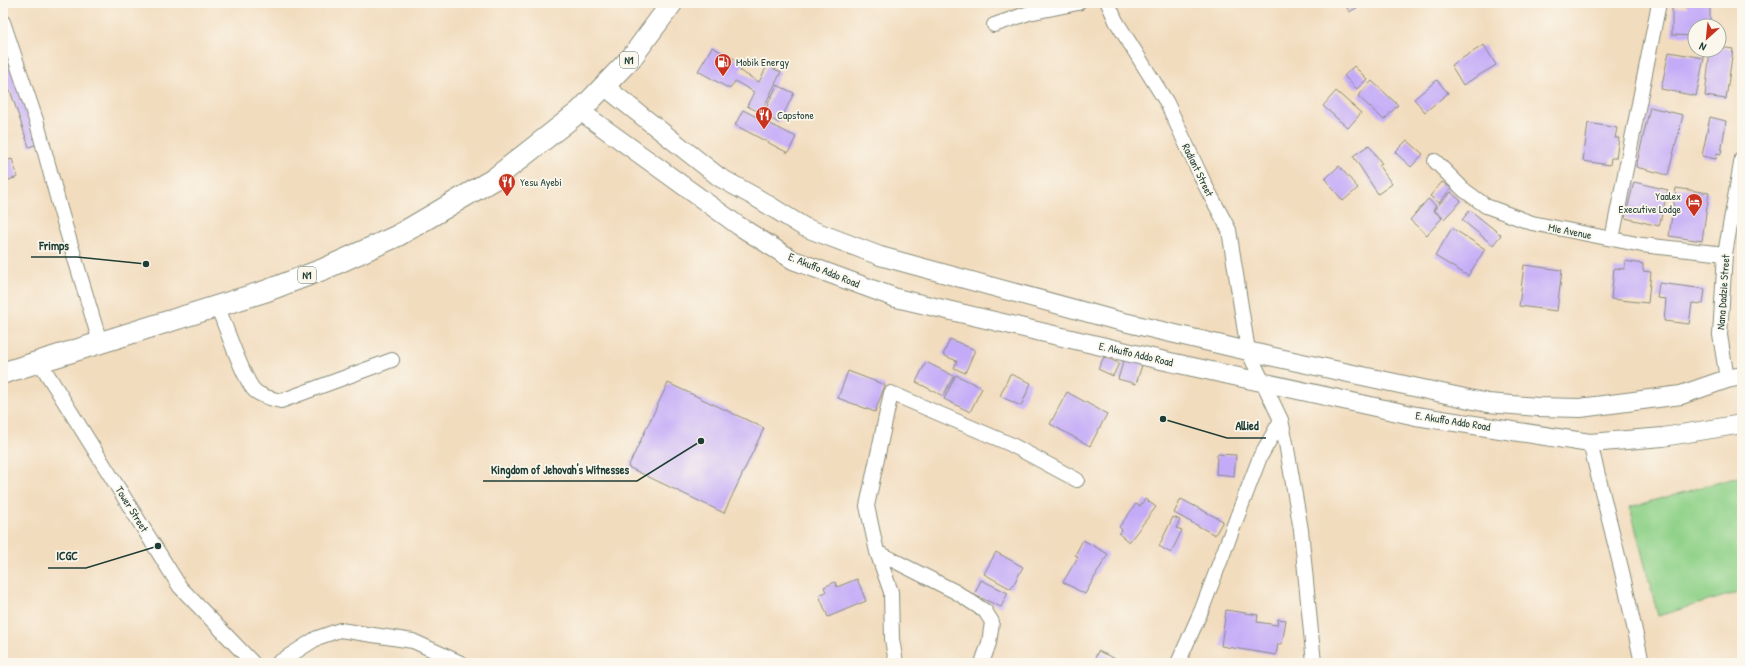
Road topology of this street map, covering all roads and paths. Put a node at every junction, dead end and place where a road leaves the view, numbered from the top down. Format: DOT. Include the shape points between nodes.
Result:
graph roads {
  1 [pos="672,3"];
  2 [pos="1078,3"];
  3 [pos="1108,3"];
  4 [pos="1660,3"];
  5 [pos="3,22"];
  6 [pos="994,25"];
  7 [pos="604,86"];
  8 [pos="580,111"];
  9 [pos="1742,158"];
  10 [pos="1435,161"];
  11 [pos="1612,239"];
  12 [pos="1725,254"];
  13 [pos="217,305"];
  14 [pos="100,342"];
  15 [pos="1248,351"];
  16 [pos="392,360"];
  17 [pos="39,361"];
  18 [pos="3,373"];
  19 [pos="1735,378"];
  20 [pos="1264,382"];
  21 [pos="1281,420"];
  22 [pos="1742,424"];
  23 [pos="1590,443"];
  24 [pos="1077,480"];
  25 [pos="878,552"];
  26 [pos="254,663"];
  27 [pos="278,663"];
  28 [pos="461,663"];
  29 [pos="896,663"];
  30 [pos="982,663"];
  31 [pos="1178,663"];
  32 [pos="1314,663"];
  33 [pos="1642,663"];
  1 -- 7 [label="highway, N1" via="632,57"];
  2 -- 6 [label="street" via="1029,13"];
  3 -- 15 [label="street, Radiant Street" via="1116,21 1168,103 1205,185 1229,230"];
  4 -- 11 [label="street"];
  5 -- 14 [label="street" via="37,123"];
  7 -- 8 [label="highway, N1"];
  7 -- 15 [label="main road, E. Akuffo Addo Road" via="719,177 804,227 888,258 1111,319"];
  8 -- 13 [label="highway, N1" via="494,179 397,236 324,269 266,291"];
  8 -- 20 [label="main road, E. Akuffo Addo Road" via="739,226 793,260 896,298"];
  9 -- 12 [label="street, Nana Dadzie Street"];
  10 -- 11 [label="street, Mie Avenue" via="1464,190 1486,206 1532,223"];
  11 -- 12 [label="street, Mie Avenue" via="1642,245"];
  12 -- 19 [label="street, Nana Dadzie Street" via="1720,336"];
  13 -- 14 [label="highway, N1"];
  13 -- 16 [label="street" via="247,379 255,391 270,398 281,401"];
  14 -- 17 [label="highway, N1"];
  15 -- 19 [label="main road, E. Akuffo Addo Road" via="1488,403 1538,407 1580,408 1681,395"];
  15 -- 20 [label="street, Radiant Street"];
  17 -- 18 [label="highway, N1"];
  17 -- 26 [label="street, Tower Street" via="180,588"];
  20 -- 21 [label="street, Radiant Street"];
  20 -- 23 [label="main road, E. Akuffo Addo Road" via="1416,416"];
  21 -- 31 [label="street" via="1260,457 1202,609"];
  21 -- 32 [label="street, Radiant Street" via="1302,530"];
  22 -- 23 [label="main road, E. Akuffo Addo Road" via="1663,437"];
  23 -- 33 [label="street" via="1622,569"];
  24 -- 25 [label="street" via="1010,444 891,393 867,506"];
  25 -- 29 [label="street" via="891,592 892,639"];
  25 -- 30 [label="street" via="956,592 985,611 992,622 990,643"];
  27 -- 28 [label="street" via="316,638 340,630 413,641"];
}
